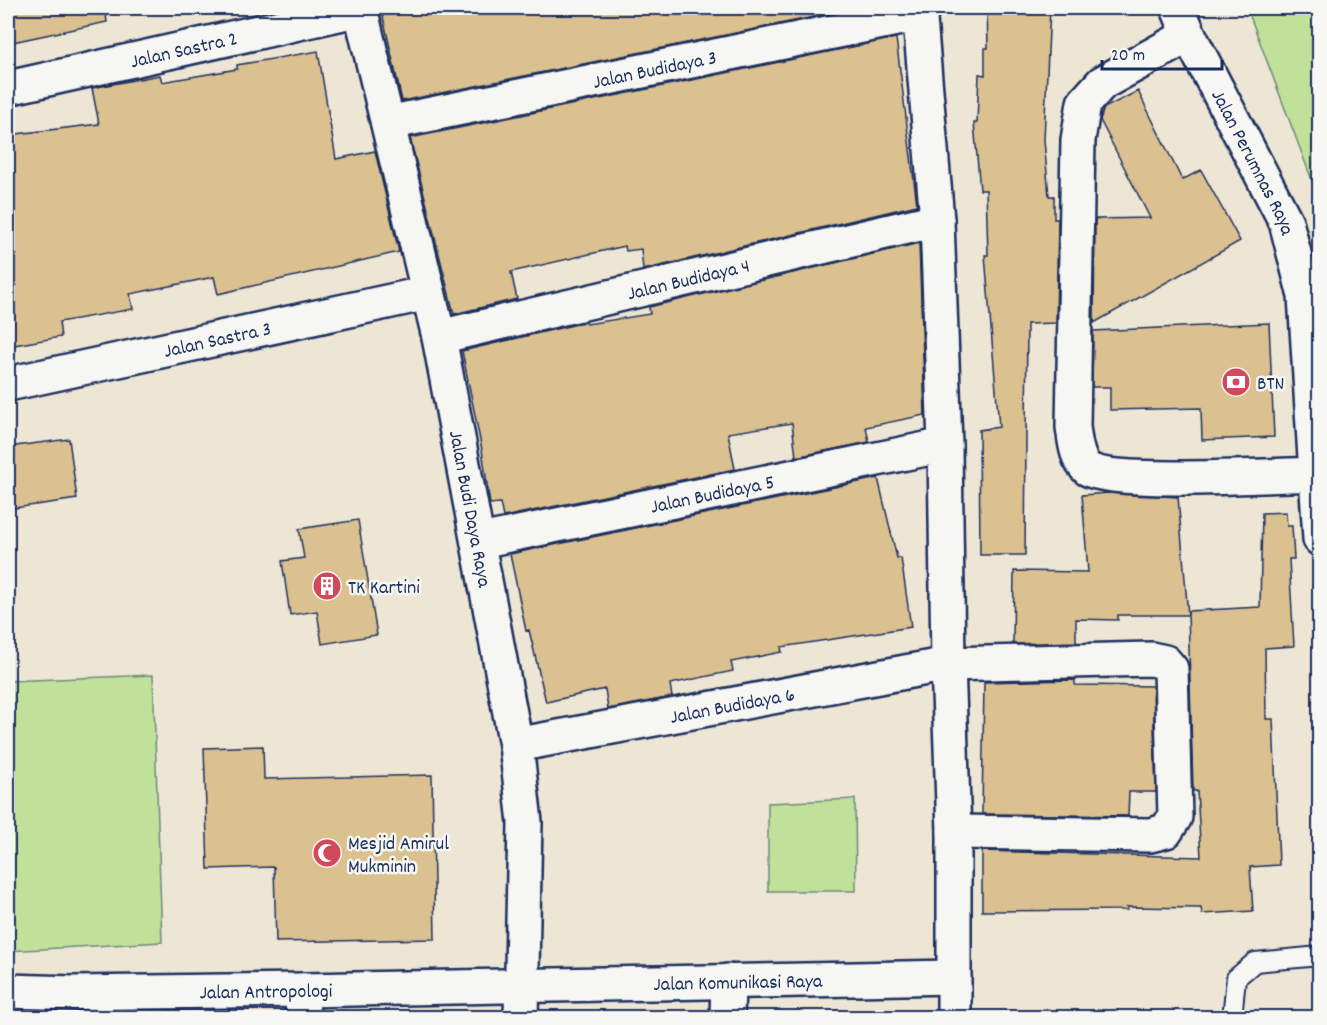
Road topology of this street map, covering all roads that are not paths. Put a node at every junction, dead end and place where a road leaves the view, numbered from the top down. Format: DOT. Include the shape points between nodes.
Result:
graph roads {
  1 [pos="361,8"];
  2 [pos="920,11"];
  3 [pos="1184,21"];
  4 [pos="8,88"];
  5 [pos="388,123"];
  6 [pos="937,220"];
  7 [pos="428,293"];
  8 [pos="439,337"];
  9 [pos="8,384"];
  10 [pos="945,445"];
  11 [pos="1317,474"];
  12 [pos="1320,539"];
  13 [pos="480,541"];
  14 [pos="948,664"];
  15 [pos="516,745"];
  16 [pos="954,832"];
  17 [pos="1320,956"];
  18 [pos="953,976"];
  19 [pos="728,981"];
  20 [pos="8,991"];
  21 [pos="522,1002"];
  22 [pos="302,1004"];
  23 [pos="74,1005"];
  24 [pos="727,1017"];
  25 [pos="954,1017"];
  26 [pos="1232,1017"];
  1 -- 4 [label="street, Jalan Sastra 2"];
  1 -- 5 [label="street, Jalan Budi Daya Raya"];
  2 -- 5 [label="street, Jalan Budidaya 3"];
  2 -- 6 [label="street"];
  3 -- 11 [label="street, Jalan Perumnas Raya" via="1286,222 1305,296"];
  3 -- 11 [label="street" via="1102,83 1084,103 1078,140 1072,427 1079,458 1088,469 1111,475"];
  5 -- 7 [label="street, Jalan Budi Daya Raya"];
  6 -- 8 [label="street, Jalan Budidaya 4"];
  6 -- 10 [label="street"];
  7 -- 8 [label="street, Jalan Budi Daya Raya"];
  7 -- 9 [label="street, Jalan Sastra 3"];
  8 -- 13 [label="street, Jalan Budi Daya Raya"];
  10 -- 13 [label="street, Jalan Budidaya 5"];
  10 -- 14 [label="street"];
  11 -- 12 [label="street, Jalan Perumnas Raya"];
  13 -- 15 [label="street, Jalan Budi Daya Raya"];
  14 -- 15 [label="street, Jalan Budidaya 6"];
  14 -- 16 [label="street"];
  14 -- 16 [label="street, Jalan Budidaya 6" via="1151,659 1165,662 1171,669 1175,817 1166,831 1150,835"];
  15 -- 21 [label="street, Jalan Budi Daya Raya" via="525,822"];
  16 -- 18 [label="street"];
  17 -- 26 [label="lane" via="1255,962 1236,978"];
  18 -- 19 [label="street, Jalan Komunikasi Raya"];
  18 -- 25 [label="street"];
  19 -- 21 [label="street, Jalan Komunikasi Raya"];
  19 -- 24 [label="street"];
  20 -- 23 [label="street, Jalan Antropologi"];
  21 -- 22 [label="street, Jalan Antropologi"];
  22 -- 23 [label="street, Jalan Antropologi"];
}
